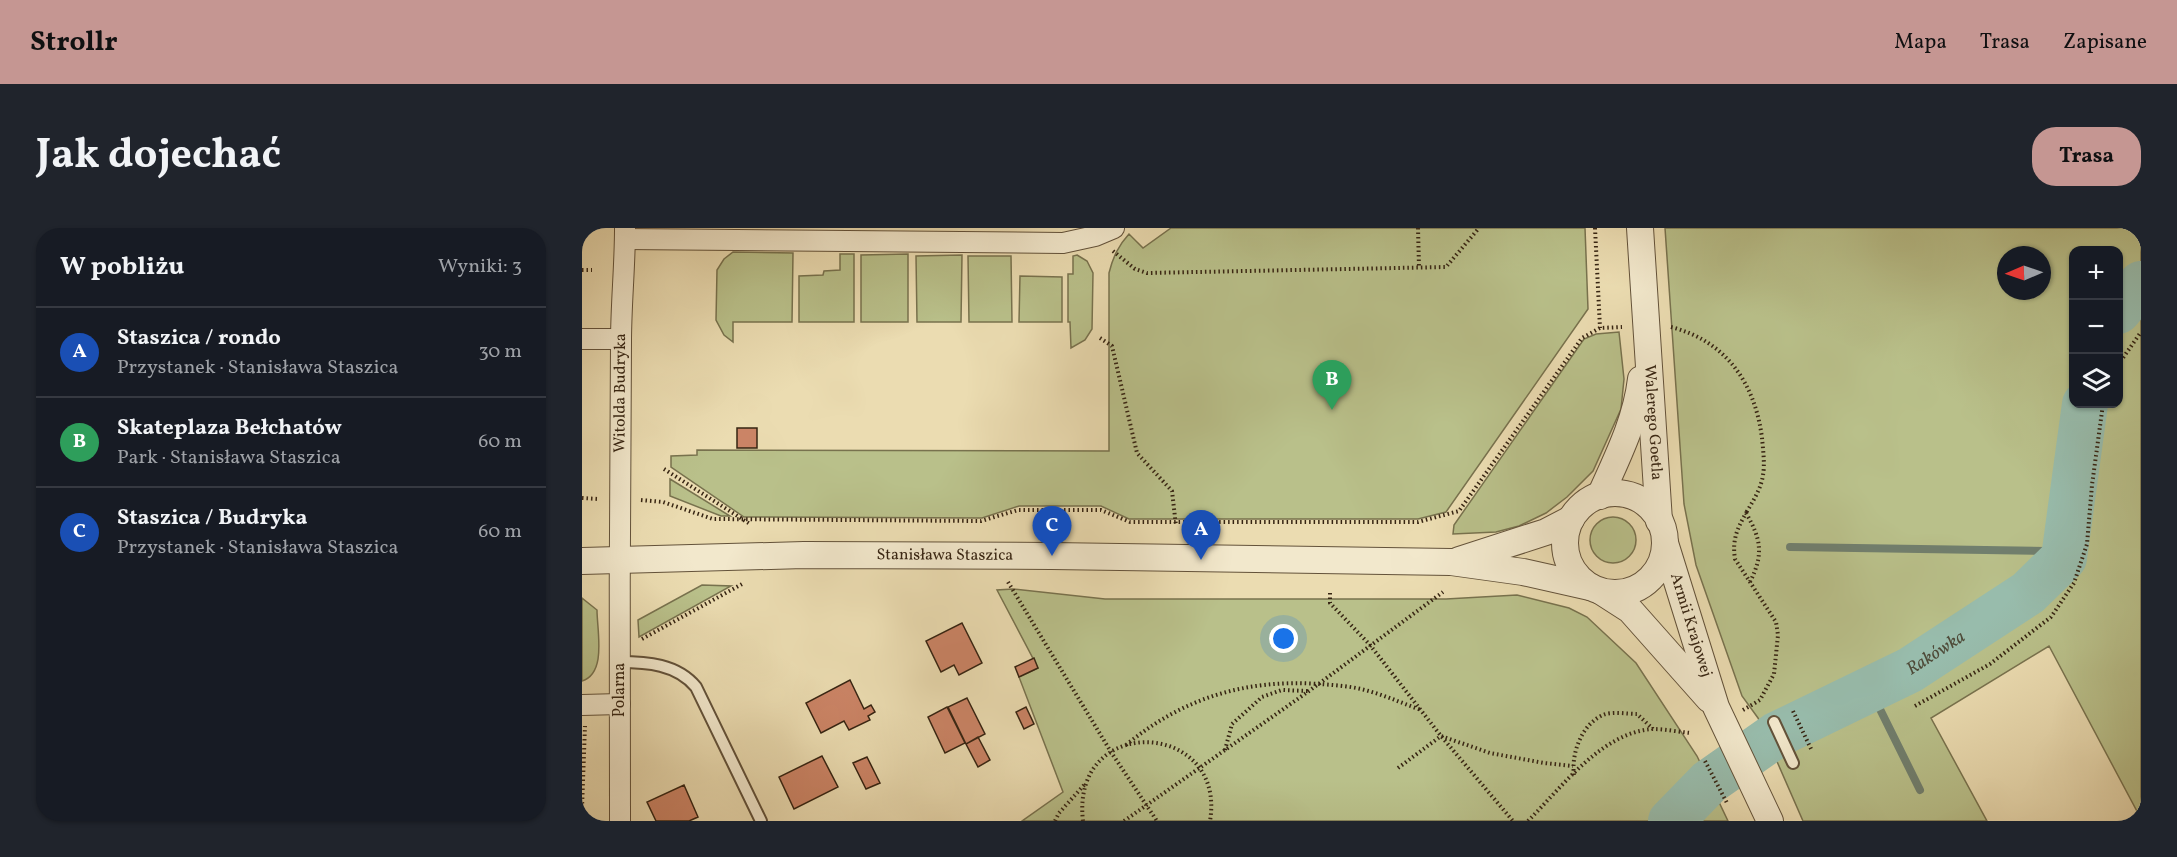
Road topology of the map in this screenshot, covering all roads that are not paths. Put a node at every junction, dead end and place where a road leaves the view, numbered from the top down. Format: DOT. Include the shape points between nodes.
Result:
graph roads {
  1 [pos="1114,228"];
  2 [pos="1640,228"];
  3 [pos="625,234"];
  4 [pos="1655,325"];
  5 [pos="582,339"];
  6 [pos="621,339"];
  7 [pos="1600,496"];
  8 [pos="1571,519"];
  9 [pos="1662,532"];
  10 [pos="620,560"];
  11 [pos="582,561"];
  12 [pos="1451,562"];
  13 [pos="1596,589"];
  14 [pos="620,662"];
  15 [pos="620,704"];
  16 [pos="584,705"];
  17 [pos="1731,707"];
  18 [pos="1774,722"];
  19 [pos="1793,763"];
  20 [pos="620,821"];
  21 [pos="761,821"];
  22 [pos="1770,821"];
  1 -- 3 [label="street" via="1063,243"];
  2 -- 4 [label="street, Walerego Goetla"];
  3 -- 6 [label="street, Witolda Budryka"];
  4 -- 7 [label="street, Walerego Goetla" via="1628,432"];
  4 -- 9 [label="street, Walerego Goetla"];
  5 -- 6 [label="street"];
  6 -- 10 [label="street, Witolda Budryka"];
  7 -- 8 [label="street" via="1583,505"];
  7 -- 9 [label="street" via="1629,495 1642,502"];
  8 -- 12 [label="street, Stanisława Staszica" via="1513,544"];
  8 -- 13 [label="street" via="1565,549 1569,564 1578,577"];
  9 -- 13 [label="street" via="1663,556 1650,579 1628,592"];
  9 -- 17 [label="street, Armii Krajowej"];
  10 -- 11 [label="street, Stanisława Staszica"];
  10 -- 12 [label="street, Stanisława Staszica" via="827,555"];
  10 -- 14 [label="street, Polarna"];
  12 -- 13 [label="street, Stanisława Staszica" via="1523,572"];
  13 -- 17 [label="street, Armii Krajowej" via="1630,610"];
  14 -- 15 [label="street, Polarna"];
  14 -- 21 [label="lane" via="652,662 688,678 696,687"];
  15 -- 16 [label="street"];
  15 -- 20 [label="street, Polarna"];
  17 -- 22 [label="street, Armii Krajowej" via="1734,744"];
  18 -- 19 [label="lane"];
}
